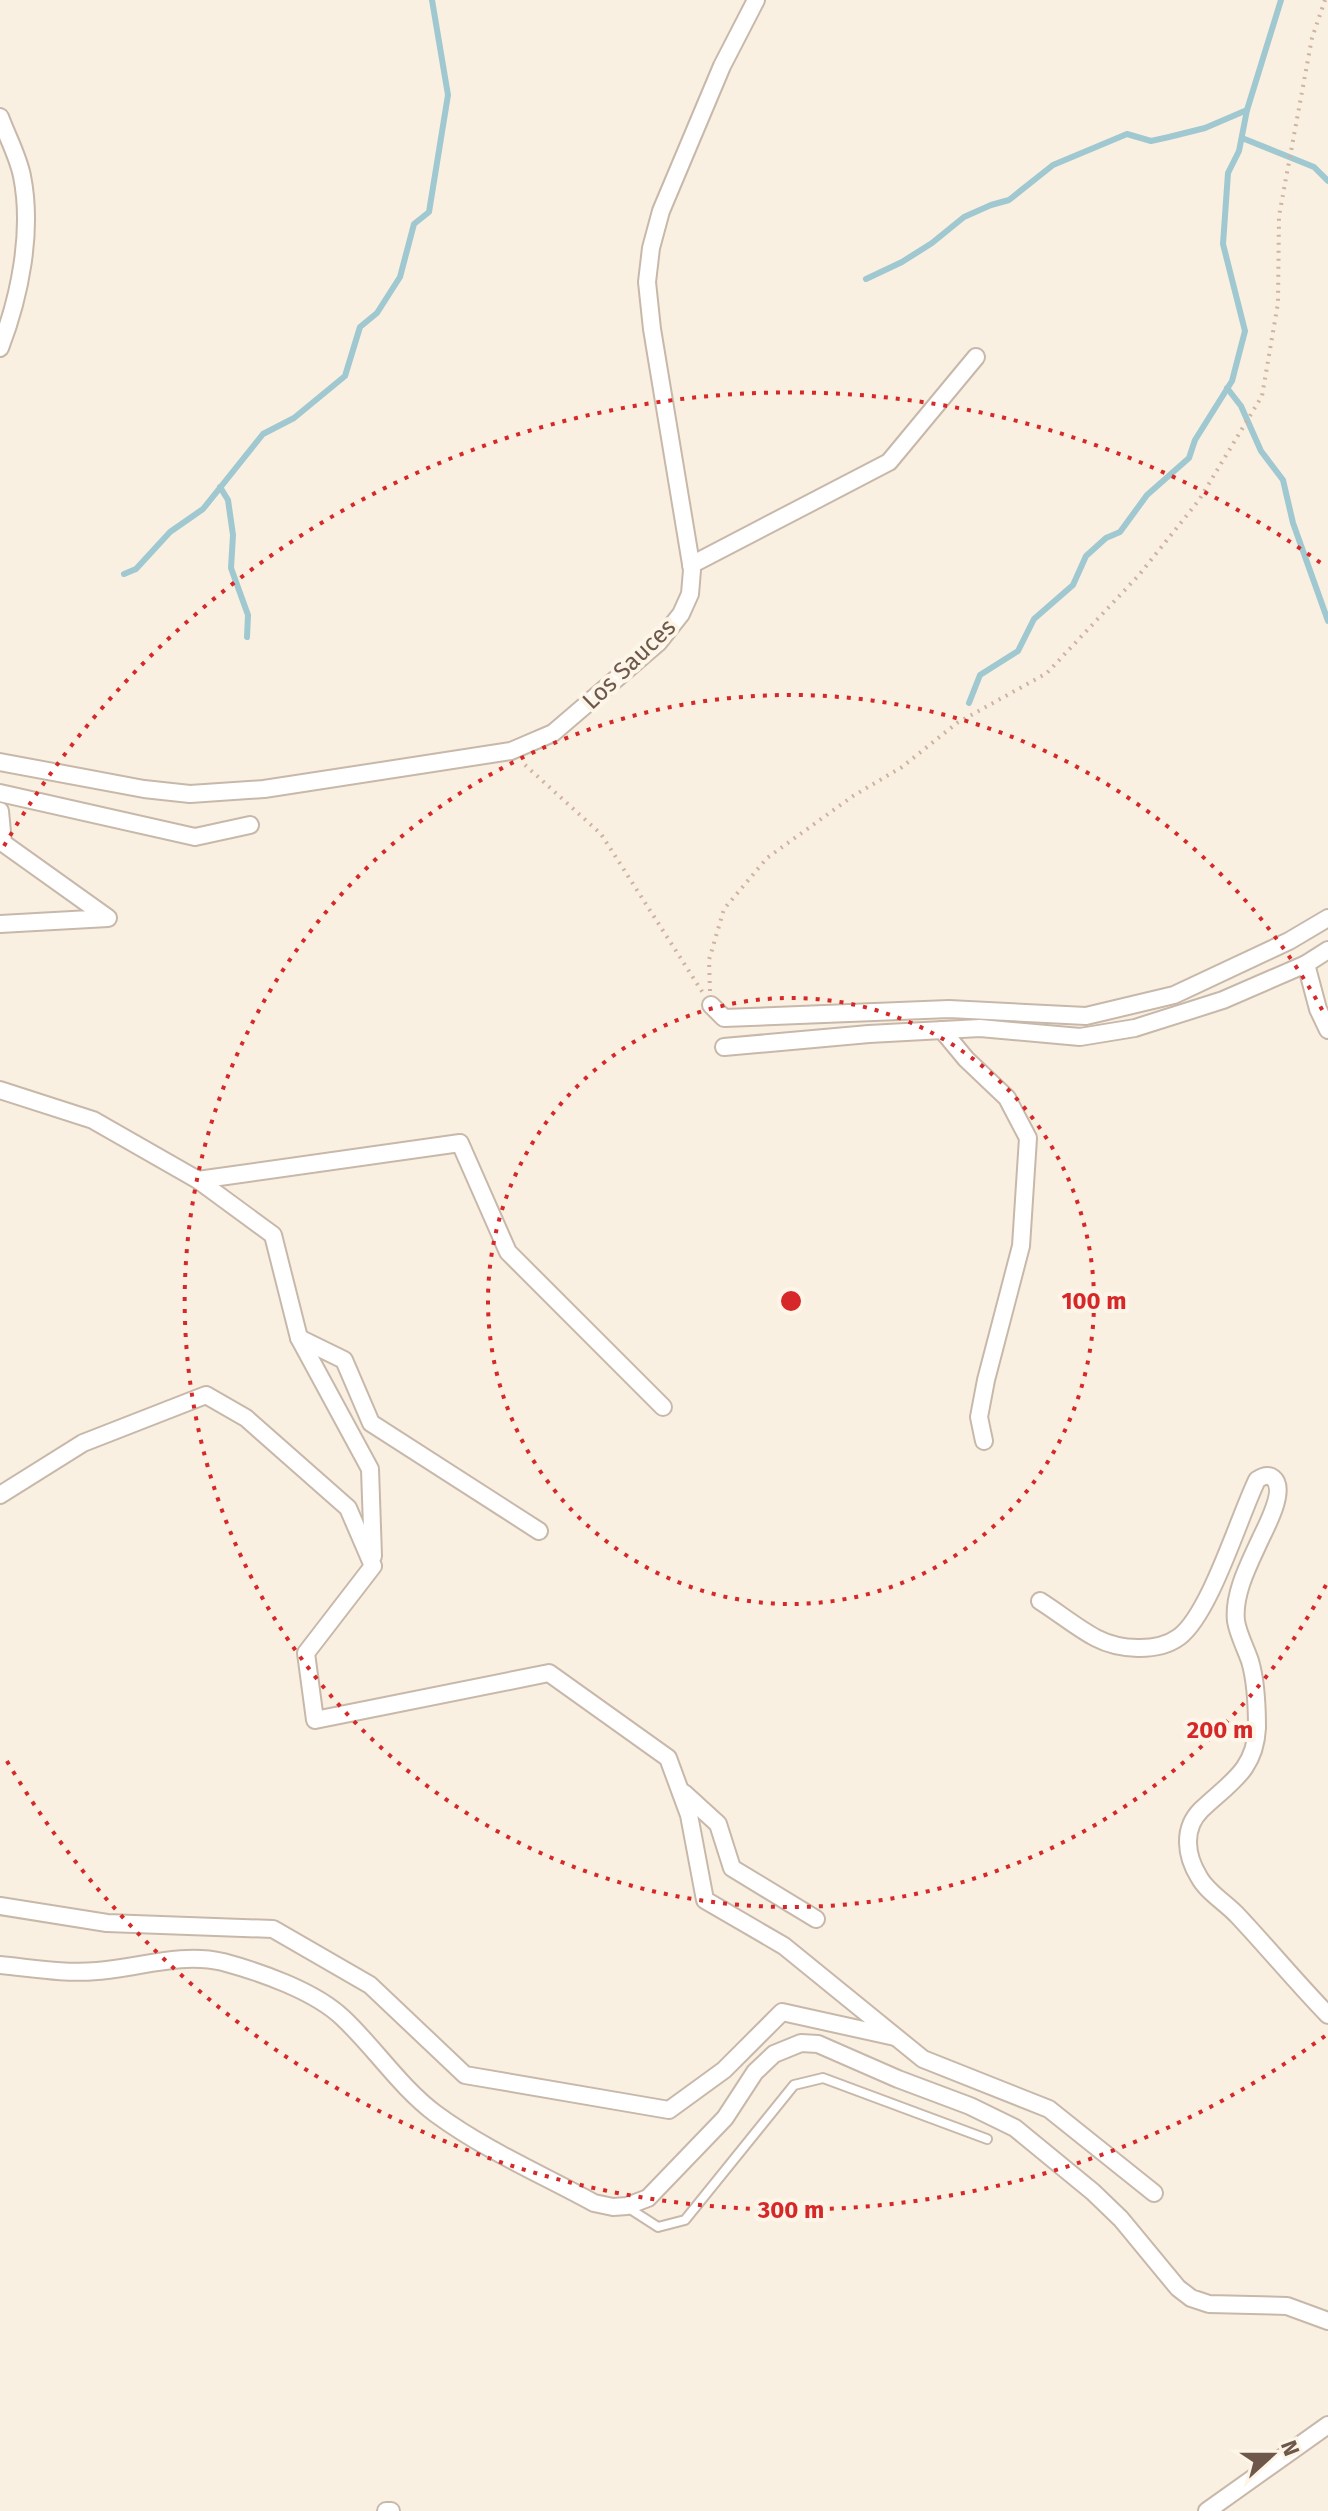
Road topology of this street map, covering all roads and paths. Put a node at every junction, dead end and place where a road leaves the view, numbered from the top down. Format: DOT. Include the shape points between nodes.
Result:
graph roads {
  1 [pos="756,0"];
  2 [pos="1325,0"];
  3 [pos="0,117"];
  4 [pos="0,348"];
  5 [pos="976,357"];
  6 [pos="691,565"];
  7 [pos="511,751"];
  8 [pos="0,762"];
  9 [pos="0,793"];
  10 [pos="0,811"];
  11 [pos="250,825"];
  12 [pos="1328,918"];
  13 [pos="0,924"];
  14 [pos="1328,950"];
  15 [pos="1306,964"];
  16 [pos="711,1005"];
  17 [pos="942,1030"];
  18 [pos="1328,1030"];
  19 [pos="724,1047"];
  20 [pos="0,1090"];
  21 [pos="198,1180"];
  22 [pos="299,1338"];
  23 [pos="663,1407"];
  24 [pos="984,1441"];
  25 [pos="0,1495"];
  26 [pos="539,1531"];
  27 [pos="373,1566"];
  28 [pos="1040,1601"];
  29 [pos="679,1789"];
  30 [pos="0,1906"];
  31 [pos="816,1919"];
  32 [pos="0,1965"];
  33 [pos="1328,2015"];
  34 [pos="898,2038"];
  35 [pos="987,2139"];
  36 [pos="1154,2193"];
  37 [pos="627,2206"];
  38 [pos="1328,2321"];
  39 [pos="1328,2425"];
  40 [pos="1207,2511"];
  1 -- 6 [label="street, Los Sauces" via="661,211 647,282"];
  2 -- 16 [label="path" via="1312,38 1279,216 1278,303 1262,396 1215,474 1139,575 1047,673 957,723 902,767 767,858 724,909 709,960"];
  3 -- 4 [label="street" via="26,201 21,270"];
  5 -- 6 [label="street" via="889,462"];
  6 -- 7 [label="street, Los Sauces" via="690,594 658,643 553,733"];
  7 -- 8 [label="street, Los Sauces" via="264,789 190,794"];
  7 -- 16 [label="path" via="601,834"];
  9 -- 11 [label="street" via="195,837"];
  10 -- 13 [label="street" via="3,843 108,918"];
  12 -- 16 [label="street" via="1174,995 1086,1016 949,1009 724,1018"];
  14 -- 15 [label="street"];
  15 -- 17 [label="street" via="1223,1000 1135,1028 1080,1037"];
  15 -- 18 [label="street"];
  17 -- 19 [label="street"];
  17 -- 24 [label="street" via="1007,1098 1028,1138 1021,1246 986,1380 979,1417"];
  20 -- 21 [label="street" via="93,1120"];
  21 -- 22 [label="street" via="273,1235"];
  21 -- 23 [label="street" via="460,1143 508,1252"];
  22 -- 26 [label="street" via="344,1360 371,1423"];
  22 -- 27 [label="street" via="370,1469"];
  25 -- 27 [label="street" via="83,1443 206,1395 246,1418 348,1508"];
  27 -- 29 [label="street" via="306,1653 315,1720 549,1673 668,1758"];
  28 -- 33 [label="street" via="1119,1646 1170,1642 1181,1636 1203,1606 1257,1480 1265,1475 1276,1481 1278,1493 1237,1602 1236,1623 1251,1666 1256,1744 1245,1769 1190,1826 1188,1851 1200,1881"];
  29 -- 31 [label="street" via="718,1824 732,1868"];
  29 -- 34 [label="street" via="705,1900 784,1946"];
  30 -- 34 [label="street" via="107,1923 273,1929 370,1985 465,2075 669,2110 724,2070 782,2012"];
  32 -- 37 [label="street" via="78,1973 191,1958 223,1962 274,1980 342,2017 399,2079 464,2134 594,2203"];
  34 -- 36 [label="street" via="923,2059 1049,2109"];
  35 -- 37 [label="lane" via="823,2078 794,2085 685,2220 658,2227"];
  37 -- 38 [label="street" via="648,2198 725,2118 755,2072 774,2054 801,2043 818,2044 1015,2128 1121,2219 1191,2298 1209,2304 1287,2306"];
  39 -- 40 [label="street"];
}
